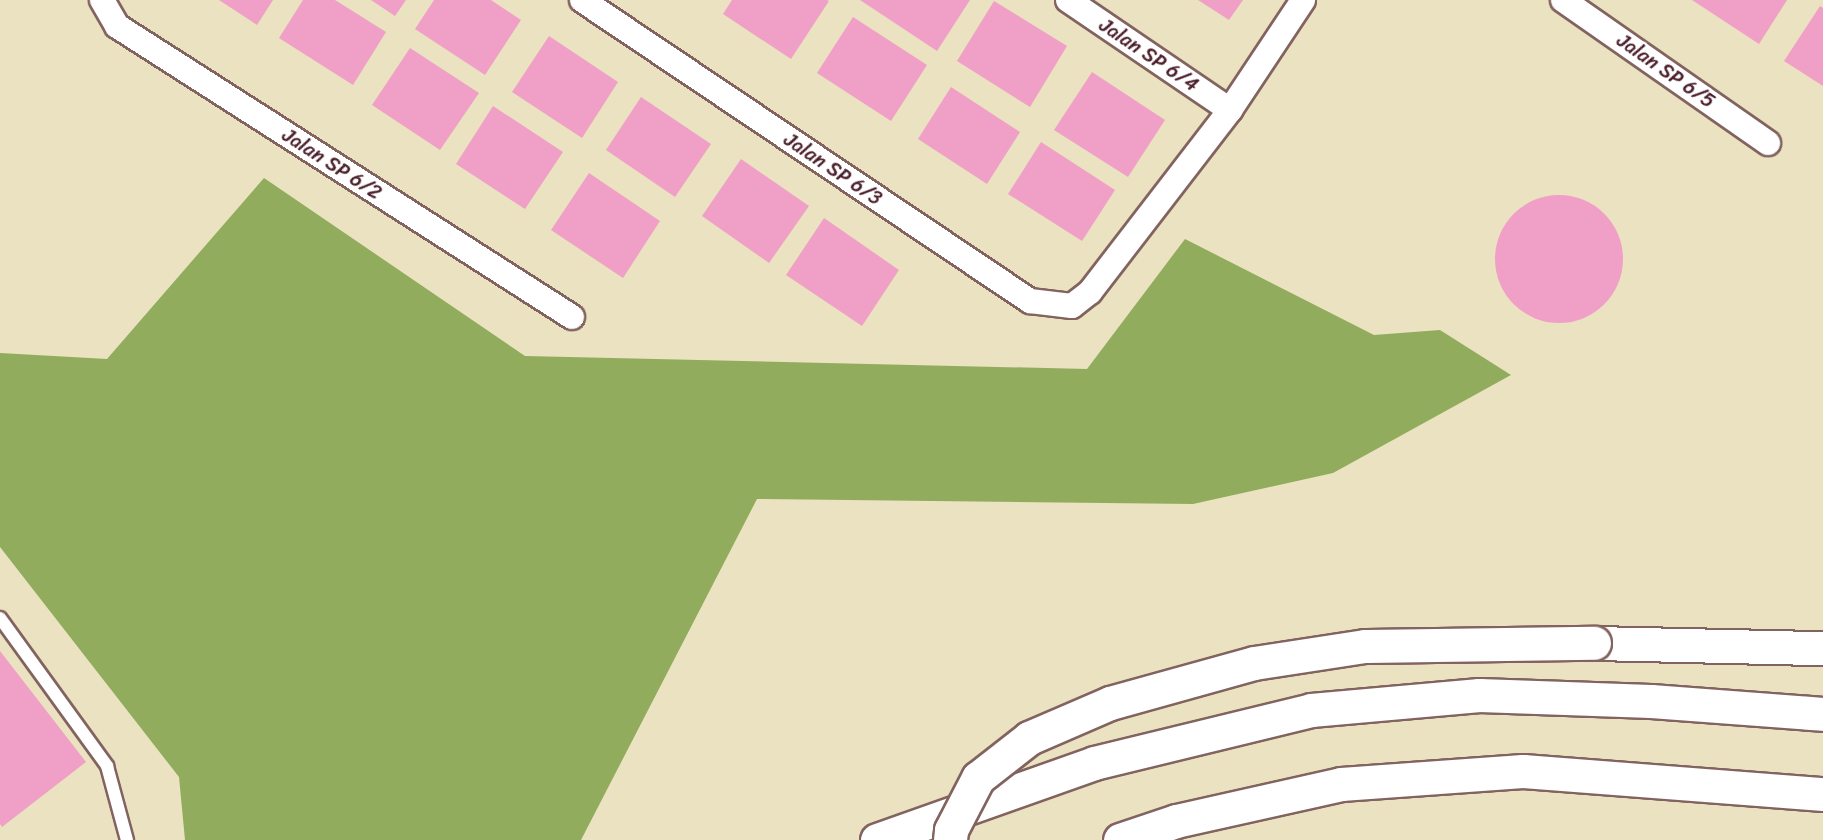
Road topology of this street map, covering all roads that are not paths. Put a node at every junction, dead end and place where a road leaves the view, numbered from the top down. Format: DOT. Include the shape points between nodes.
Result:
graph roads {
  1 [pos="102,0"];
  2 [pos="582,0"];
  3 [pos="1068,0"];
  4 [pos="1303,0"];
  5 [pos="1563,0"];
  6 [pos="1230,110"];
  7 [pos="1768,143"];
  8 [pos="572,317"];
  9 [pos="0,618"];
  10 [pos="1823,648"];
  11 [pos="1823,714"];
  12 [pos="1823,794"];
  13 [pos="127,840"];
  14 [pos="877,840"];
  15 [pos="950,840"];
  16 [pos="1120,840"];
  1 -- 8 [label="street, Jalan SP 6/2" via="117,26"];
  2 -- 6 [label="street, Jalan SP 6/3" via="1029,301 1072,306 1090,292"];
  3 -- 6 [label="street, Jalan SP 6/4"];
  4 -- 6 [label="street"];
  5 -- 7 [label="street, Jalan SP 6/5"];
  9 -- 13 [label="lane" via="107,766"];
  10 -- 15 [label="highway, bridge" via="1594,643 1365,646 1254,663 1110,703 1029,738 978,778 951,830"];
  11 -- 14 [label="highway" via="1651,701 1479,695 1311,710 1094,763"];
  12 -- 16 [label="highway" via="1523,771 1341,784 1176,821"];
}
